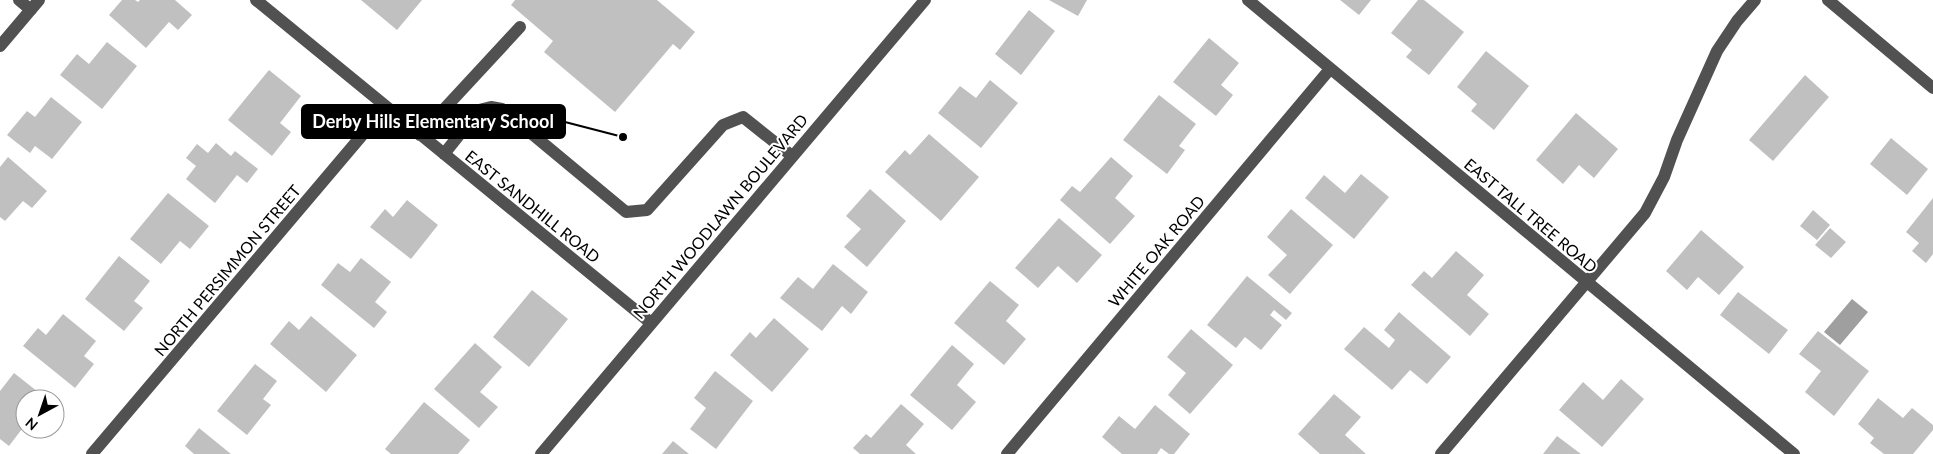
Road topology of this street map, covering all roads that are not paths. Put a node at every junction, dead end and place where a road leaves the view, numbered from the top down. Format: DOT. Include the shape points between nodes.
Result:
graph roads {
  1 [pos="19,0"];
  2 [pos="256,0"];
  3 [pos="925,0"];
  4 [pos="1248,0"];
  5 [pos="1755,0"];
  6 [pos="1828,0"];
  7 [pos="35,5"];
  8 [pos="520,27"];
  9 [pos="0,46"];
  10 [pos="1330,69"];
  11 [pos="1933,88"];
  12 [pos="386,107"];
  13 [pos="420,135"];
  14 [pos="444,154"];
  15 [pos="792,156"];
  16 [pos="1587,282"];
  17 [pos="651,324"];
  18 [pos="92,454"];
  19 [pos="541,454"];
  20 [pos="1007,454"];
  21 [pos="1441,454"];
  22 [pos="1794,454"];
  1 -- 7 [label="street"];
  2 -- 12 [label="street, EAST SANDHILL ROAD"];
  3 -- 15 [label="street, NORTH WOODLAWN BOULEVARD"];
  4 -- 10 [label="street, EAST TALL TREE ROAD"];
  5 -- 16 [label="street" via="1717,51 1664,177 1645,213"];
  6 -- 11 [label="street"];
  7 -- 9 [label="street"];
  8 -- 13 [label="street"];
  10 -- 16 [label="street, EAST TALL TREE ROAD"];
  10 -- 20 [label="street, WHITE OAK ROAD"];
  12 -- 13 [label="street, EAST SANDHILL ROAD"];
  12 -- 18 [label="street, NORTH PERSIMMON STREET"];
  13 -- 14 [label="street, EAST SANDHILL ROAD"];
  14 -- 15 [label="street" via="479,110 502,109 626,212 647,210 723,125 743,117"];
  14 -- 17 [label="street, EAST SANDHILL ROAD"];
  15 -- 17 [label="street, NORTH WOODLAWN BOULEVARD"];
  16 -- 21 [label="street"];
  16 -- 22 [label="street, EAST TALL TREE ROAD"];
  17 -- 19 [label="street, NORTH WOODLAWN BOULEVARD"];
}
